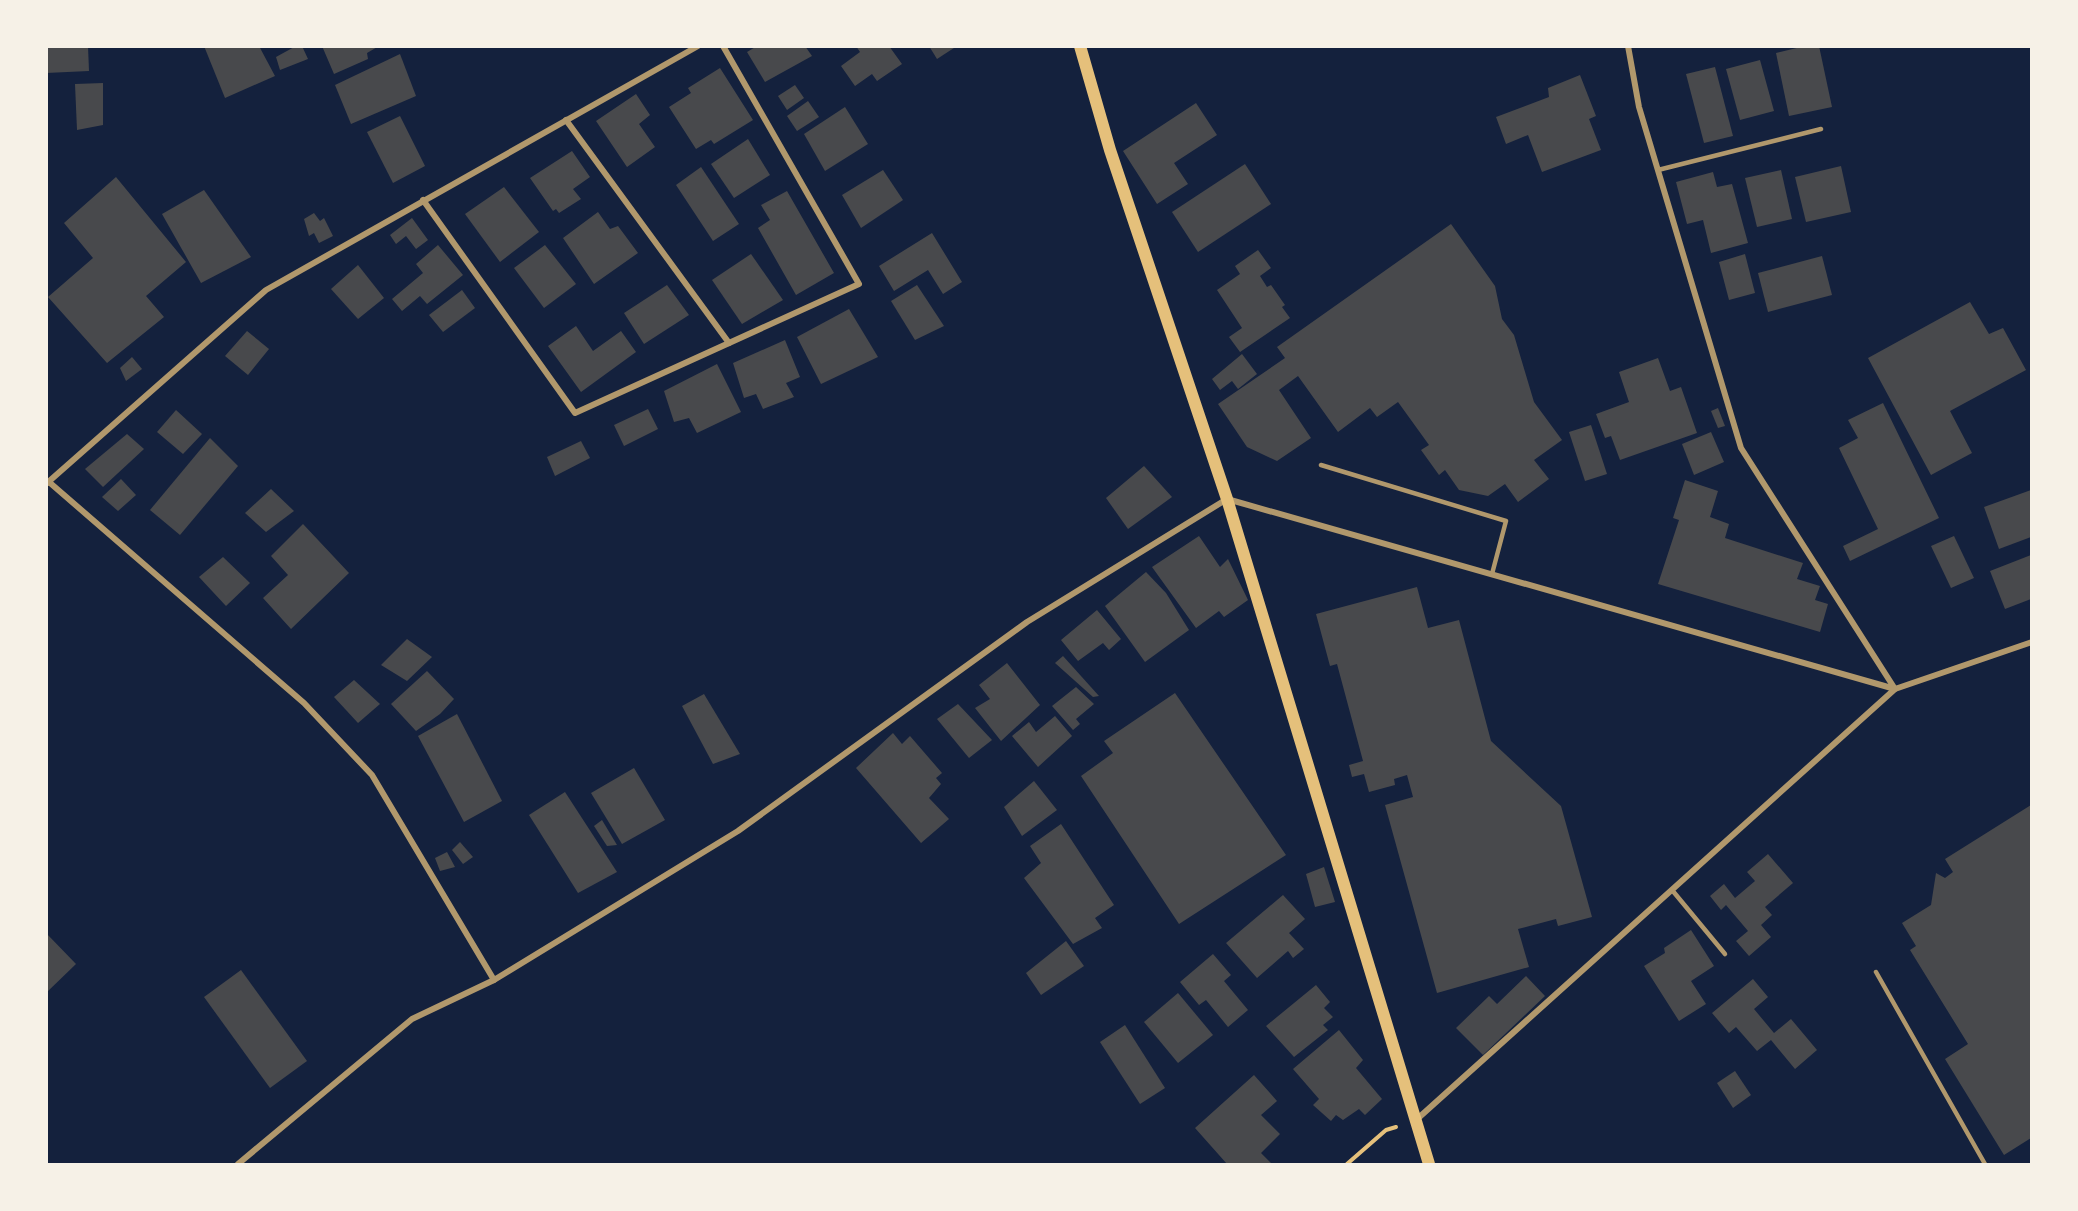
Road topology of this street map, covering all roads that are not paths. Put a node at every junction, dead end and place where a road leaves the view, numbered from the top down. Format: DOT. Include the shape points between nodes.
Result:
graph roads {
  1 [pos="698,46"];
  2 [pos="723,46"];
  3 [pos="1080,46"];
  4 [pos="1628,46"];
  5 [pos="566,120"];
  6 [pos="1821,129"];
  7 [pos="1658,170"];
  8 [pos="423,200"];
  9 [pos="729,343"];
  10 [pos="1321,465"];
  11 [pos="48,483"];
  12 [pos="1227,499"];
  13 [pos="1491,574"];
  14 [pos="2031,642"];
  15 [pos="1895,689"];
  16 [pos="1672,890"];
  17 [pos="1725,954"];
  18 [pos="1876,972"];
  19 [pos="494,980"];
  20 [pos="1415,1121"];
  21 [pos="238,1164"];
  22 [pos="1429,1164"];
  23 [pos="1985,1164"];
  1 -- 5 [label="street"];
  2 -- 9 [label="street" via="859,284"];
  3 -- 12 [label="main road" via="1110,150"];
  4 -- 7 [label="street" via="1639,107"];
  5 -- 8 [label="street"];
  5 -- 9 [label="street"];
  6 -- 7 [label="lane"];
  7 -- 15 [label="street" via="1741,448"];
  8 -- 9 [label="street" via="575,413"];
  8 -- 11 [label="street" via="266,290"];
  10 -- 13 [label="lane" via="1506,521"];
  11 -- 19 [label="street" via="304,703 372,775"];
  12 -- 13 [label="street"];
  12 -- 19 [label="street" via="1027,622 738,831"];
  12 -- 20 [label="main road"];
  13 -- 15 [label="street"];
  14 -- 15 [label="street"];
  15 -- 16 [label="street"];
  16 -- 17 [label="lane"];
  16 -- 20 [label="street"];
  18 -- 23 [label="lane"];
  19 -- 21 [label="street" via="412,1019"];
  20 -- 22 [label="main road"];
}
